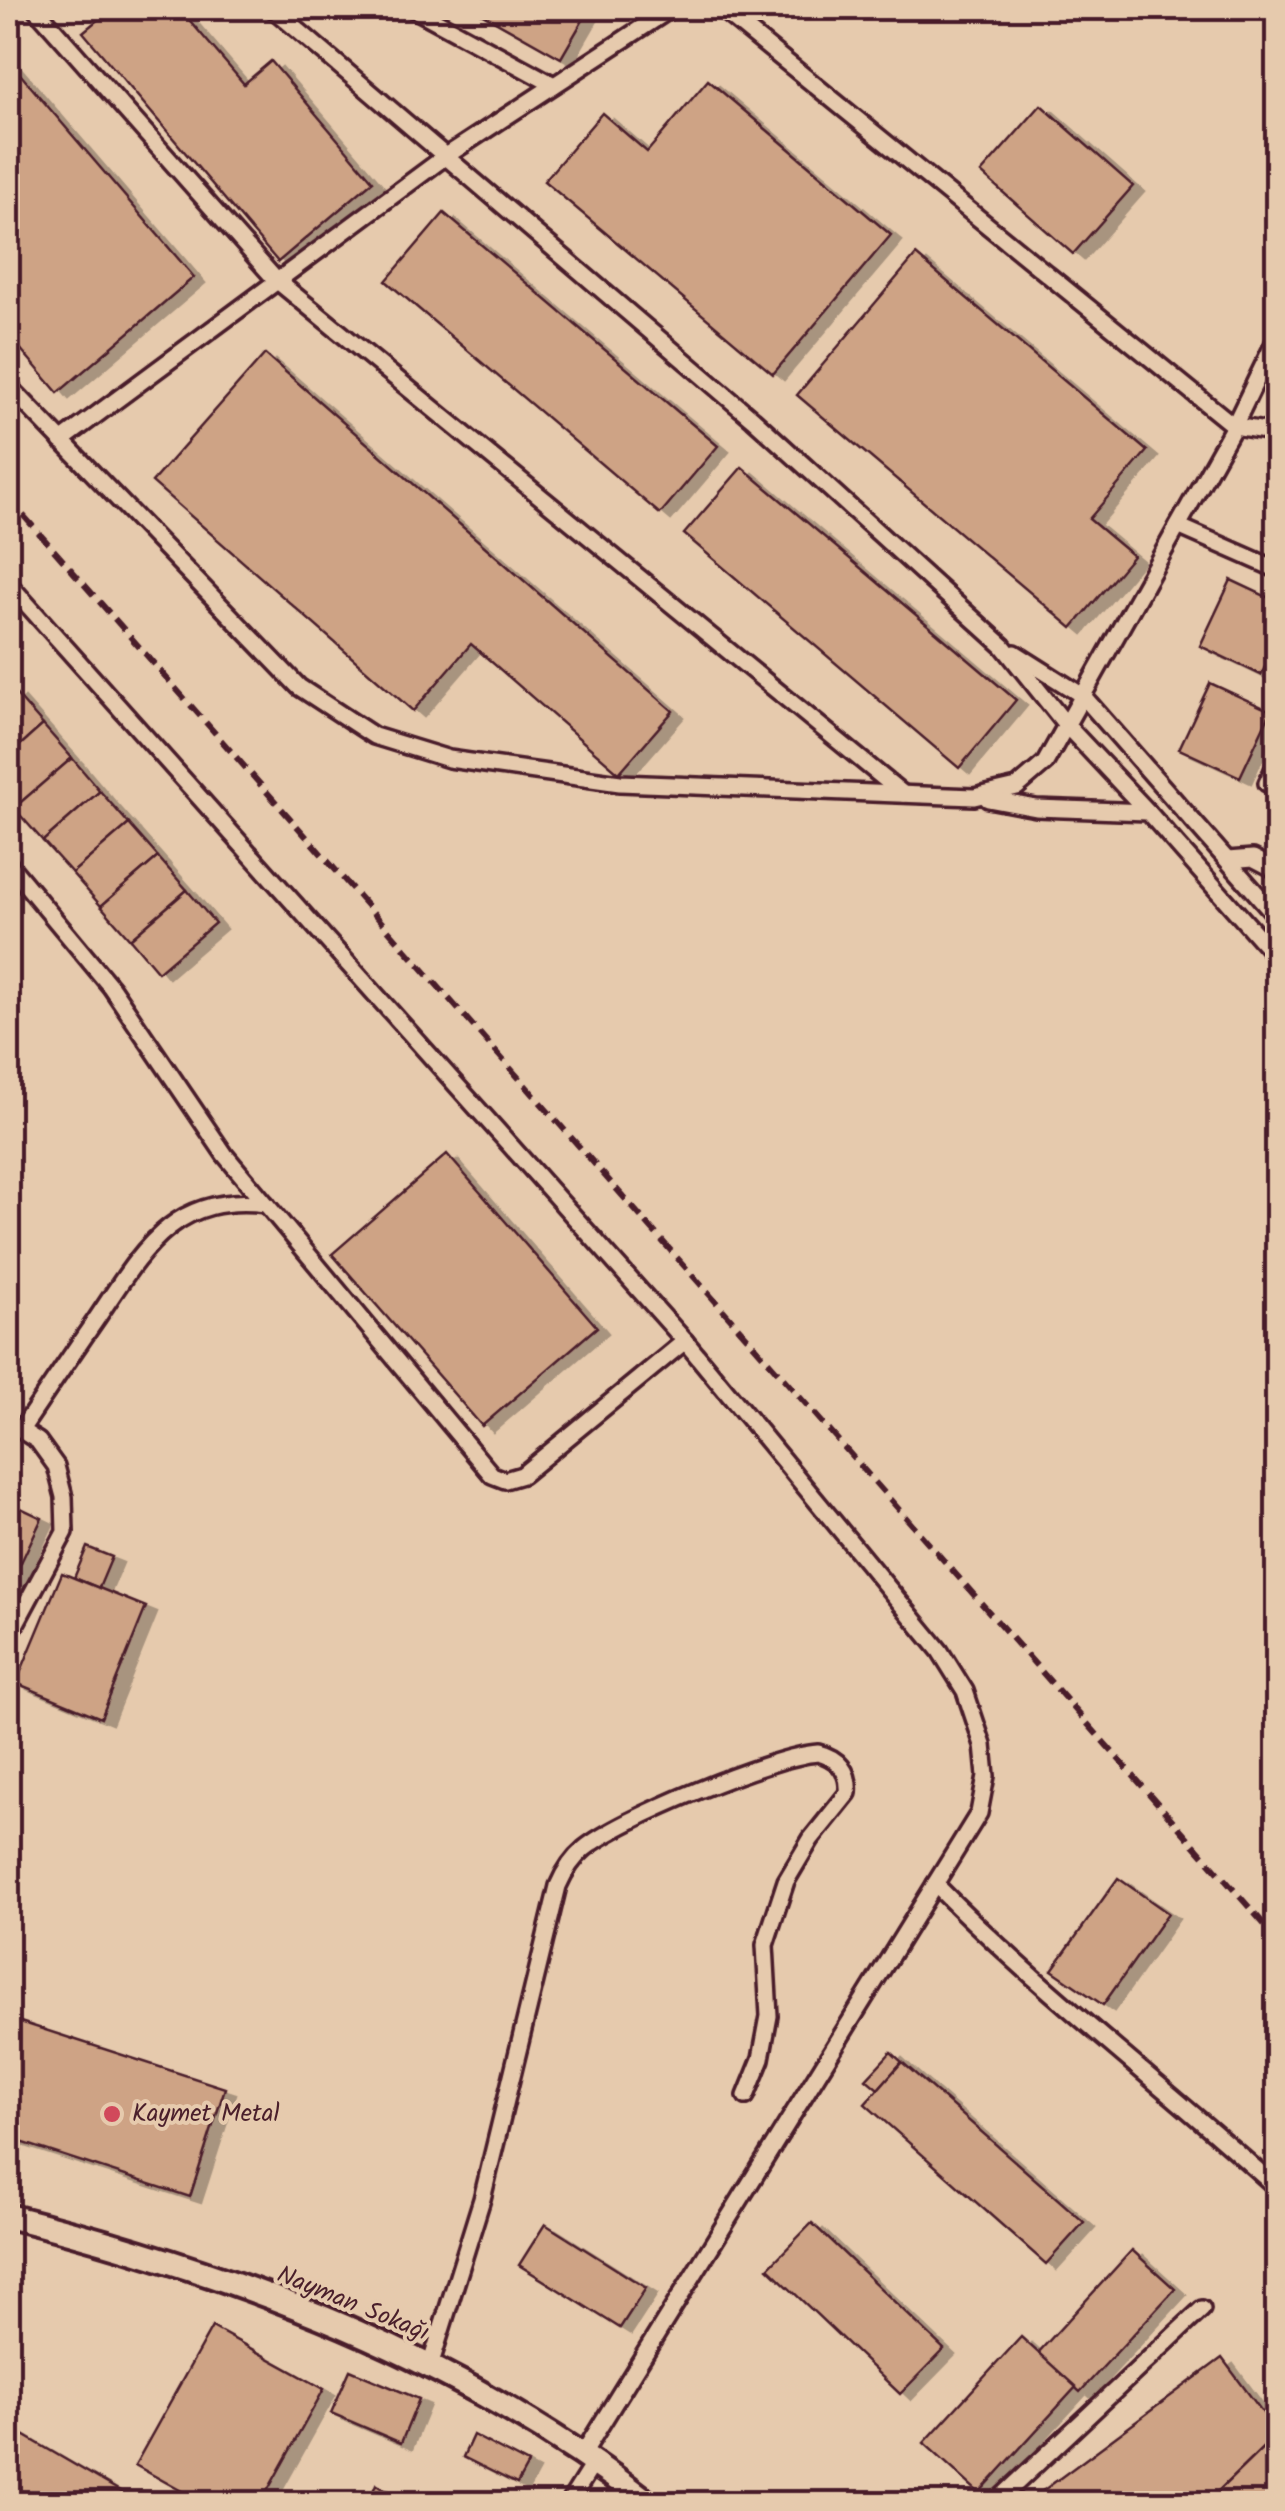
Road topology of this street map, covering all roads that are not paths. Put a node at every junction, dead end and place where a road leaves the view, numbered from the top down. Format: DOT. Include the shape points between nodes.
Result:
graph roads {
  1 [pos="35,8"];
  2 [pos="272,8"];
  3 [pos="412,8"];
  4 [pos="672,8"];
  5 [pos="720,8"];
  6 [pos="554,85"];
  7 [pos="446,156"];
  8 [pos="276,279"];
  9 [pos="1278,335"];
  10 [pos="8,385"];
  11 [pos="1234,426"];
  12 [pos="1278,433"];
  13 [pos="61,441"];
  14 [pos="1178,526"];
  15 [pos="1278,570"];
  16 [pos="8,583"];
  17 [pos="1003,646"];
  18 [pos="1082,696"];
  19 [pos="1067,726"];
  20 [pos="1278,760"];
  21 [pos="1267,784"];
  22 [pos="902,794"];
  23 [pos="974,797"];
  24 [pos="1148,812"];
  25 [pos="1228,860"];
  26 [pos="8,863"];
  27 [pos="1278,870"];
  28 [pos="1278,918"];
  29 [pos="1278,960"];
  30 [pos="266,1204"];
  31 [pos="686,1341"];
  32 [pos="14,1426"];
  33 [pos="8,1638"];
  34 [pos="936,1884"];
  35 [pos="746,2096"];
  36 [pos="1278,2189"];
  37 [pos="8,2216"];
  38 [pos="1202,2309"];
  39 [pos="430,2366"];
  40 [pos="590,2457"];
  41 [pos="568,2504"];
  42 [pos="650,2504"];
  43 [pos="994,2504"];
  1 -- 8 [label="street"];
  2 -- 7 [label="street"];
  3 -- 6 [label="street"];
  4 -- 6 [label="street"];
  5 -- 11 [label="street"];
  6 -- 7 [label="street"];
  7 -- 8 [label="street"];
  7 -- 17 [label="street"];
  8 -- 13 [label="street"];
  8 -- 22 [label="street"];
  9 -- 11 [label="street"];
  10 -- 13 [label="street"];
  11 -- 12 [label="street"];
  11 -- 14 [label="street"];
  13 -- 22 [label="street" via="299,687 374,736 449,760 620,783"];
  14 -- 15 [label="street"];
  14 -- 18 [label="street"];
  16 -- 31 [label="street"];
  17 -- 18 [label="street"];
  17 -- 19 [label="street"];
  18 -- 19 [label="street"];
  18 -- 25 [label="street"];
  19 -- 23 [label="street" via="1028,780 1004,793"];
  19 -- 24 [label="street"];
  20 -- 21 [label="street"];
  22 -- 23 [label="street"];
  23 -- 24 [label="street" via="1036,808"];
  24 -- 29 [label="street"];
  25 -- 27 [label="street" via="1253,858"];
  25 -- 28 [label="street"];
  26 -- 30 [label="street" via="110,987"];
  30 -- 31 [label="street" via="498,1478 522,1475"];
  30 -- 32 [label="street" via="215,1205 157,1234"];
  31 -- 34 [label="street" via="940,1650 965,1691 983,1745 984,1794 980,1813"];
  32 -- 33 [label="street" via="38,1441 56,1466 65,1532"];
  34 -- 36 [label="street" via="1039,1986"];
  34 -- 40 [label="street"];
  35 -- 39 [label="street" via="769,2016 765,1945 786,1881 810,1838 848,1793 844,1770 818,1753 683,1796 596,1840 570,1865 558,1886 482,2199"];
  37 -- 39 [label="street, Nayman Sokağı" via="130,2247 393,2345"];
  38 -- 43 [label="street"];
  39 -- 40 [label="street, Nayman Sokağı"];
  40 -- 41 [label="street"];
  40 -- 42 [label="street, Nayman Sokağı"];
}
